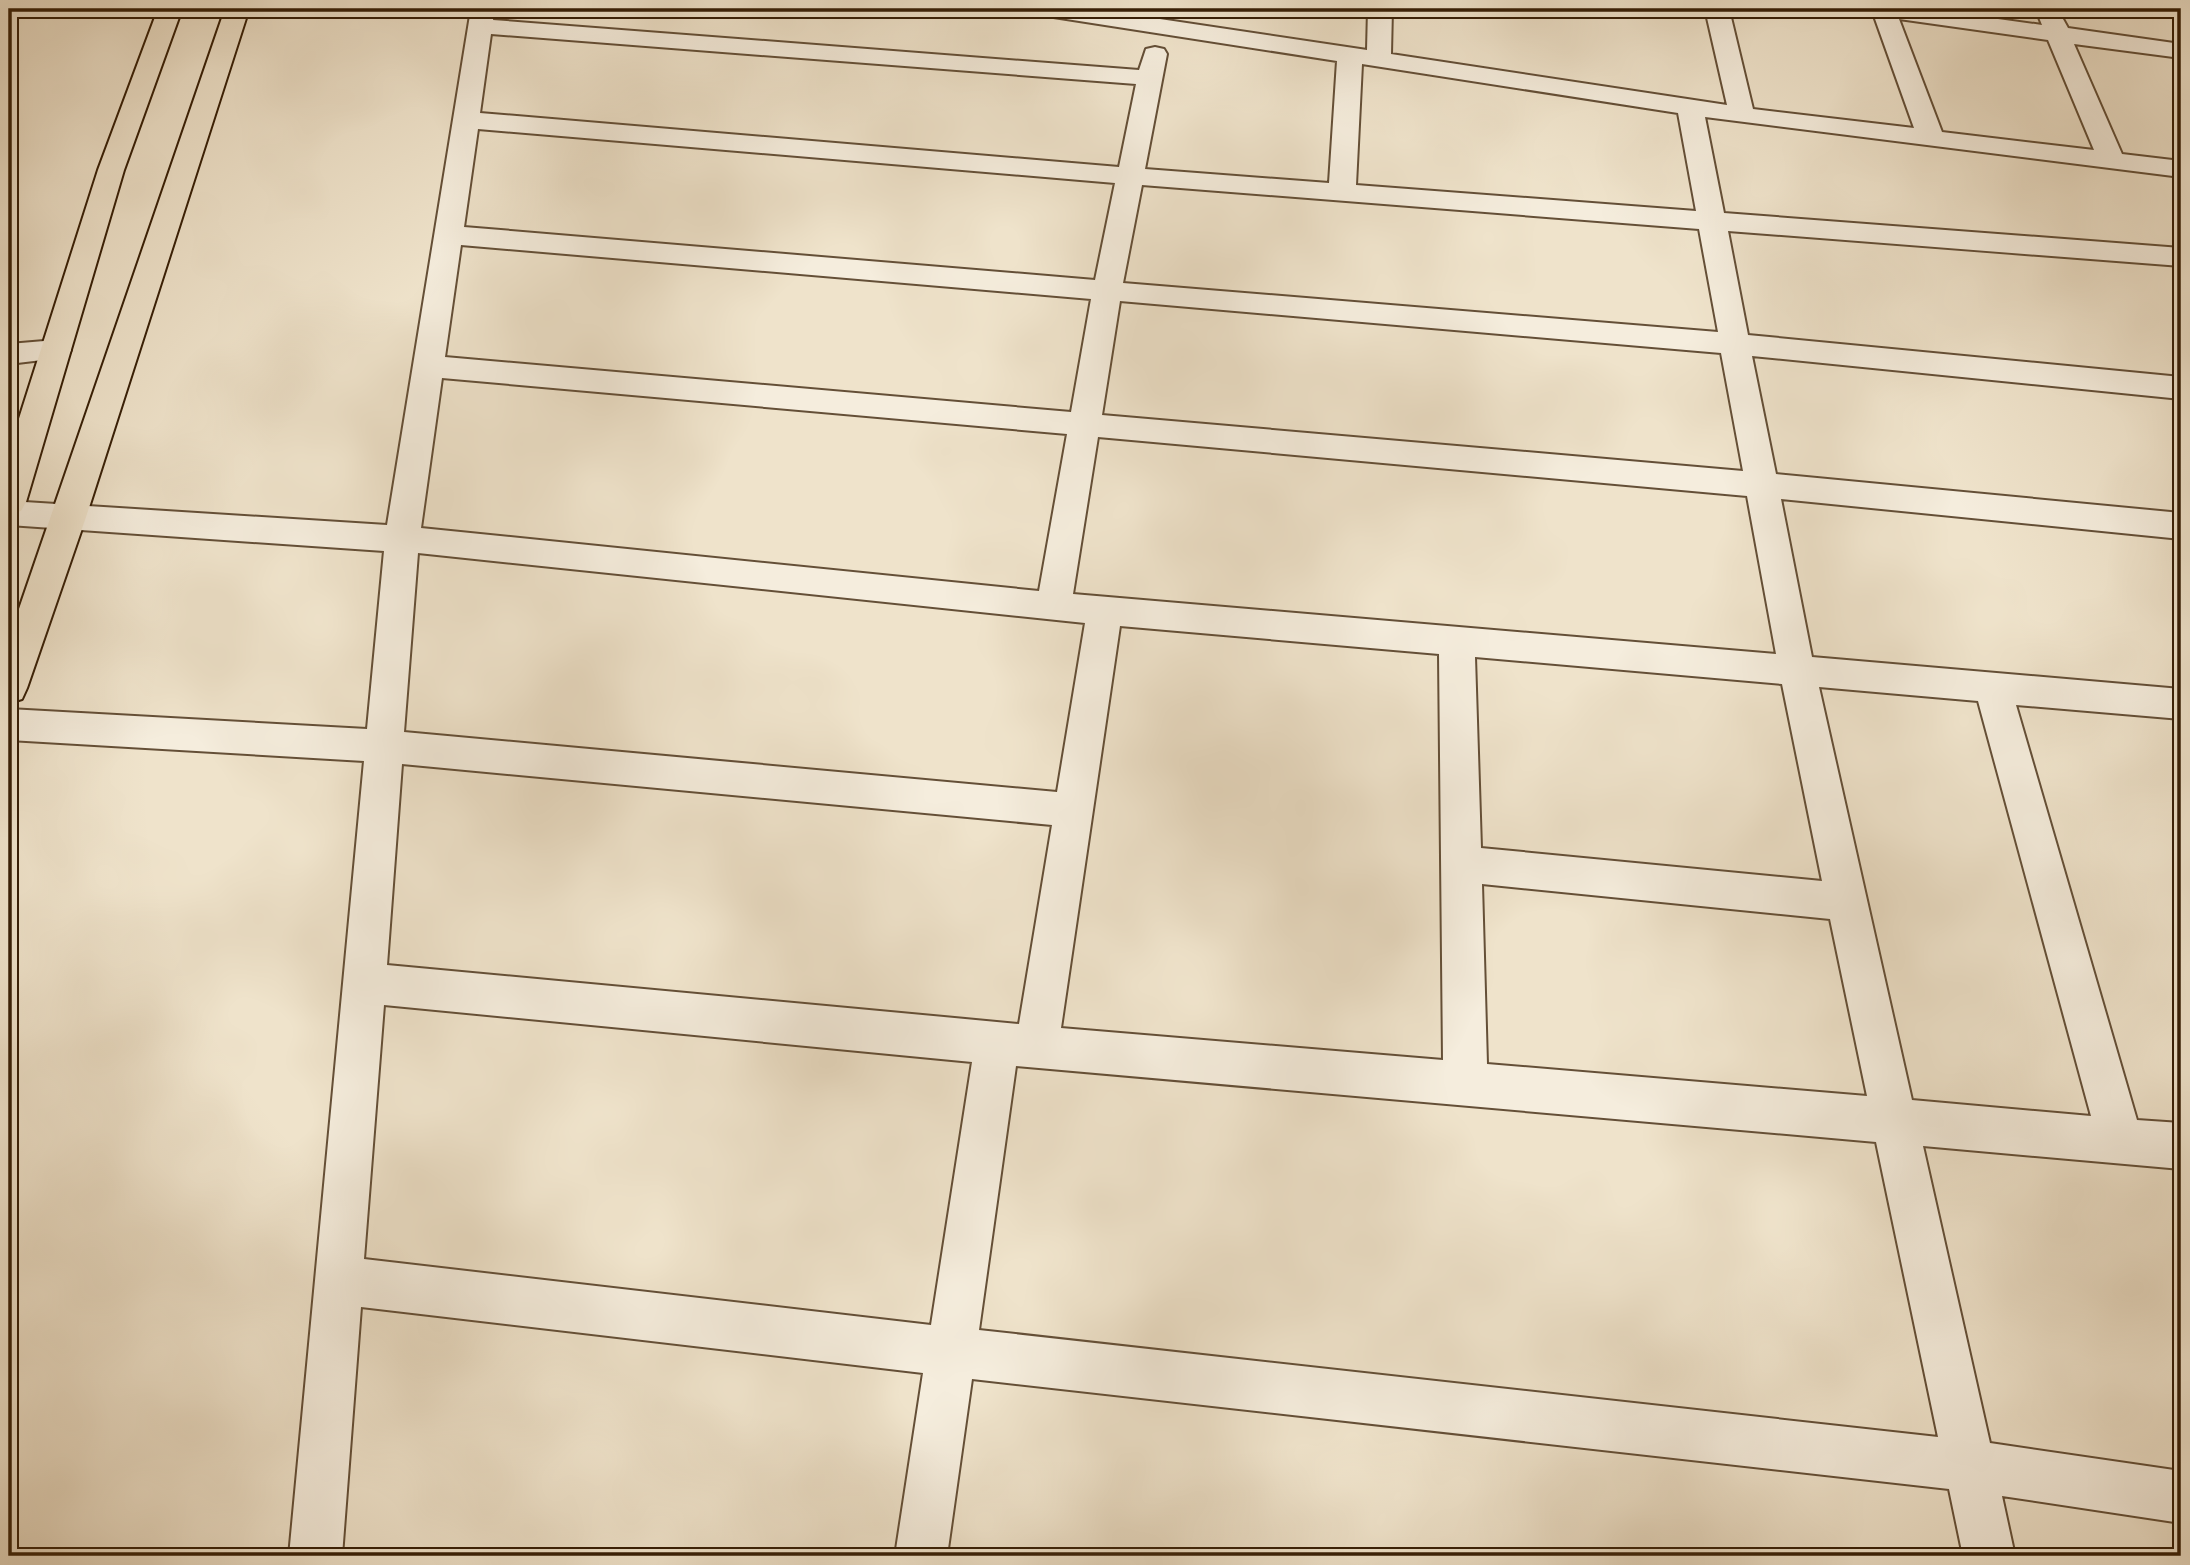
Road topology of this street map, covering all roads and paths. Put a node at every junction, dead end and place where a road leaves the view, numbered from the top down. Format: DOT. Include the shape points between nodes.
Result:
graph roads {
  1 [pos="170,9"];
  2 [pos="237,9"];
  3 [pos="1047,9"];
  4 [pos="1380,9"];
  5 [pos="1717,9"];
  6 [pos="1875,9"];
  7 [pos="1883,9"];
  8 [pos="2048,9"];
  9 [pos="1162,17"];
  10 [pos="481,18"];
  11 [pos="2059,34"];
  12 [pos="2181,51"];
  13 [pos="1350,55"];
  14 [pos="1379,60"];
  15 [pos="1150,78"];
  16 [pos="1690,107"];
  17 [pos="1742,115"];
  18 [pos="466,120"];
  19 [pos="1931,138"];
  20 [pos="2112,161"];
  21 [pos="2181,169"];
  22 [pos="1130,176"];
  23 [pos="1342,193"];
  24 [pos="1712,222"];
  25 [pos="449,235"];
  26 [pos="2181,257"];
  27 [pos="1107,291"];
  28 [pos="1735,344"];
  29 [pos="56,350"];
  30 [pos="9,354"];
  31 [pos="429,366"];
  32 [pos="2181,388"];
  33 [pos="1085,424"];
  34 [pos="1761,485"];
  35 [pos="9,502"];
  36 [pos="9,513"];
  37 [pos="69,517"];
  38 [pos="2181,526"];
  39 [pos="402,539"];
  40 [pos="1054,606"];
  41 [pos="1105,611"];
  42 [pos="1457,642"];
  43 [pos="1797,671"];
  44 [pos="9,688"];
  45 [pos="1993,688"];
  46 [pos="2181,704"];
  47 [pos="9,724"];
  48 [pos="384,746"];
  49 [pos="1074,810"];
  50 [pos="1461,864"];
  51 [pos="1848,902"];
  52 [pos="364,983"];
  53 [pos="1017,1045"];
  54 [pos="1465,1084"];
  55 [pos="1896,1121"];
  56 [pos="2121,1141"];
  57 [pos="2181,1146"];
  58 [pos="338,1280"];
  59 [pos="951,1352"];
  60 [pos="1970,1466"];
  61 [pos="2181,1497"];
  62 [pos="315,1556"];
  63 [pos="921,1556"];
  64 [pos="1989,1556"];
  1 -- 29 [label="main road" via="111,170"];
  2 -- 37 [label="main road"];
  3 -- 9 [label="street"];
  4 -- 14 [label="street"];
  5 -- 17 [label="street"];
  6 -- 7 [label="street"];
  7 -- 11 [label="street"];
  7 -- 19 [label="street"];
  8 -- 11 [label="street"];
  9 -- 13 [label="street"];
  9 -- 15 [label="street"];
  10 -- 15 [label="street"];
  10 -- 18 [label="street"];
  11 -- 12 [label="street"];
  11 -- 20 [label="street"];
  13 -- 14 [label="street"];
  13 -- 23 [label="street"];
  14 -- 16 [label="street"];
  15 -- 22 [label="street"];
  16 -- 17 [label="street"];
  16 -- 24 [label="street"];
  17 -- 19 [label="street"];
  18 -- 22 [label="street"];
  18 -- 25 [label="street"];
  19 -- 20 [label="street"];
  20 -- 21 [label="street"];
  22 -- 23 [label="street"];
  22 -- 27 [label="street"];
  23 -- 24 [label="street"];
  24 -- 26 [label="street"];
  24 -- 28 [label="street"];
  25 -- 27 [label="street"];
  25 -- 31 [label="street"];
  27 -- 28 [label="street"];
  27 -- 33 [label="street"];
  28 -- 32 [label="street"];
  28 -- 34 [label="street"];
  29 -- 30 [label="street"];
  29 -- 35 [label="main road"];
  31 -- 33 [label="street"];
  31 -- 39 [label="street"];
  33 -- 34 [label="street"];
  33 -- 40 [label="street"];
  34 -- 38 [label="street"];
  34 -- 43 [label="street"];
  36 -- 37 [label="street"];
  37 -- 39 [label="street"];
  37 -- 44 [label="main road"];
  39 -- 40 [label="street"];
  39 -- 48 [label="street"];
  40 -- 41 [label="street"];
  41 -- 42 [label="street"];
  41 -- 49 [label="street"];
  42 -- 43 [label="street"];
  42 -- 50 [label="street"];
  43 -- 45 [label="street"];
  43 -- 51 [label="street"];
  45 -- 46 [label="street"];
  45 -- 56 [label="street"];
  47 -- 48 [label="street"];
  48 -- 49 [label="street"];
  48 -- 52 [label="street"];
  49 -- 53 [label="street"];
  50 -- 51 [label="street"];
  50 -- 54 [label="street"];
  51 -- 55 [label="street"];
  52 -- 53 [label="street"];
  52 -- 58 [label="street"];
  53 -- 54 [label="street"];
  53 -- 59 [label="street"];
  54 -- 55 [label="street"];
  55 -- 56 [label="street"];
  55 -- 60 [label="street"];
  56 -- 57 [label="street"];
  58 -- 59 [label="street"];
  58 -- 62 [label="street"];
  59 -- 60 [label="street"];
  59 -- 63 [label="street"];
  60 -- 61 [label="street"];
  60 -- 64 [label="street"];
}
